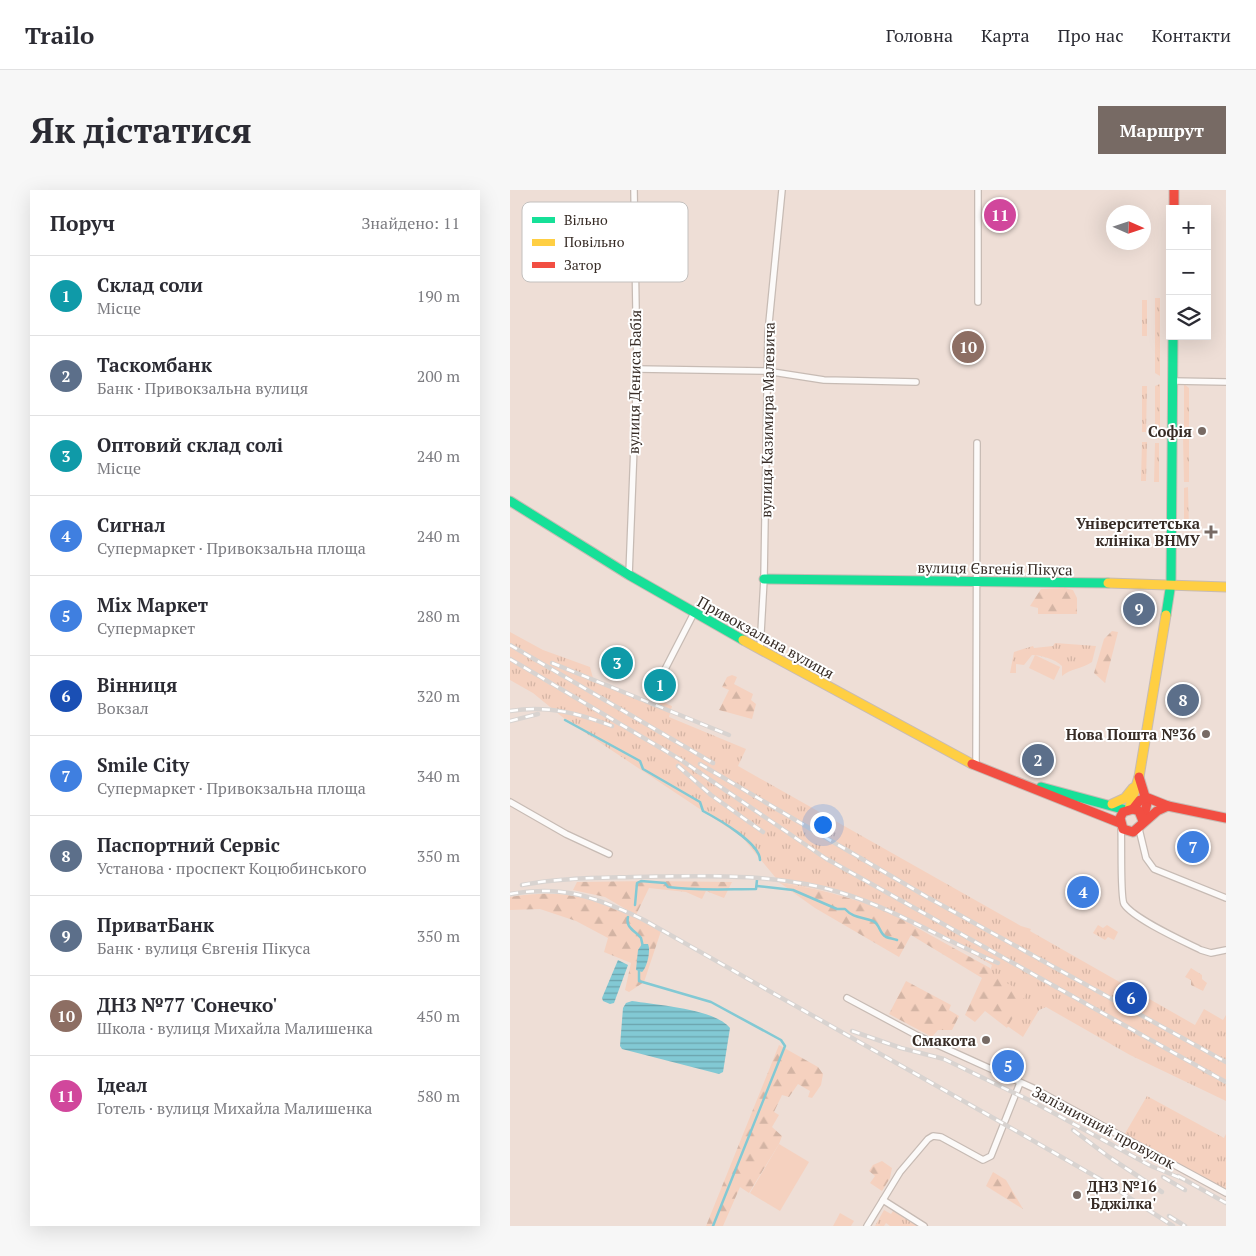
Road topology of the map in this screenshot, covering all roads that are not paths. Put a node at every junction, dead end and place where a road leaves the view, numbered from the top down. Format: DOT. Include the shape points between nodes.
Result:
graph roads {
  1 [pos="782,190"];
  2 [pos="978,190"];
  3 [pos="1174,190"];
  4 [pos="1174,205"];
  5 [pos="636,282"];
  6 [pos="978,302"];
  7 [pos="1174,340"];
  8 [pos="637,369"];
  9 [pos="766,372"];
  10 [pos="1173,381"];
  11 [pos="916,382"];
  12 [pos="1226,382"];
  13 [pos="978,443"];
  14 [pos="510,501"];
  15 [pos="629,575"];
  16 [pos="764,579"];
  17 [pos="978,582"];
  18 [pos="1171,584"];
  19 [pos="1226,587"];
  20 [pos="694,613"];
  21 [pos="760,650"];
  22 [pos="661,677"];
  23 [pos="976,766"];
  24 [pos="1139,777"];
  25 [pos="1017,781"];
  26 [pos="1148,798"];
  27 [pos="510,802"];
  28 [pos="1112,804"];
  29 [pos="1168,806"];
  30 [pos="1129,809"];
  31 [pos="1226,818"];
  32 [pos="1120,824"];
  33 [pos="1142,825"];
  34 [pos="609,854"];
  35 [pos="1226,898"];
  36 [pos="1226,950"];
  37 [pos="847,998"];
  38 [pos="1020,1083"];
  39 [pos="1226,1193"];
  40 [pos="883,1200"];
  41 [pos="867,1226"];
  42 [pos="924,1226"];
  1 -- 9 [label="street, вулиця Казимира Малевича"];
  2 -- 6 [label="street"];
  3 -- 4 [label="main road"];
  5 -- 8 [label="street, вулиця Дениса Бабія"];
  7 -- 10 [label="main road"];
  8 -- 9 [label="street"];
  8 -- 15 [label="street, вулиця Дениса Бабія"];
  9 -- 11 [label="street" via="824,380"];
  9 -- 16 [label="street, вулиця Казимира Малевича"];
  10 -- 12 [label="street"];
  10 -- 18 [label="main road"];
  13 -- 17 [label="street"];
  14 -- 15 [label="main road, Привокзальна вулиця"];
  15 -- 20 [label="main road, Привокзальна вулиця"];
  16 -- 17 [label="main road, вулиця Євгенія Пікуса"];
  16 -- 21 [label="street, вулиця Казимира Малевича"];
  17 -- 18 [label="main road, вулиця Євгенія Пікуса"];
  17 -- 23 [label="street"];
  18 -- 19 [label="main road, вулиця Євгенія Пікуса"];
  18 -- 24 [label="main road"];
  20 -- 21 [label="main road, Привокзальна вулиця"];
  20 -- 22 [label="street"];
  21 -- 23 [label="main road, Привокзальна вулиця"];
  23 -- 25 [label="main road, Привокзальна вулиця"];
  24 -- 26 [label="main road"];
  24 -- 28 [label="main road" via="1131,793"];
  24 -- 30 [label="main road"];
  25 -- 28 [label="main road"];
  25 -- 32 [label="main road"];
  26 -- 29 [label="main road"];
  26 -- 30 [label="main road"];
  26 -- 33 [label="main road"];
  27 -- 34 [label="street"];
  28 -- 30 [label="main road"];
  29 -- 31 [label="main road"];
  29 -- 33 [label="main road" via="1154,812"];
  30 -- 32 [label="main road" via="1121,815"];
  30 -- 33 [label="main road" via="1139,811"];
  32 -- 33 [label="main road" via="1130,832"];
  32 -- 36 [label="street" via="1124,903 1135,915 1201,950 1211,953"];
  33 -- 35 [label="street" via="1146,858 1154,869"];
  37 -- 38 [label="street, Залізничний провулок" via="918,1036"];
  38 -- 39 [label="street, Залізничний провулок"];
  38 -- 40 [label="street" via="991,1156 983,1160 941,1137 928,1138 900,1172"];
  40 -- 41 [label="street"];
  40 -- 42 [label="street"];
}
